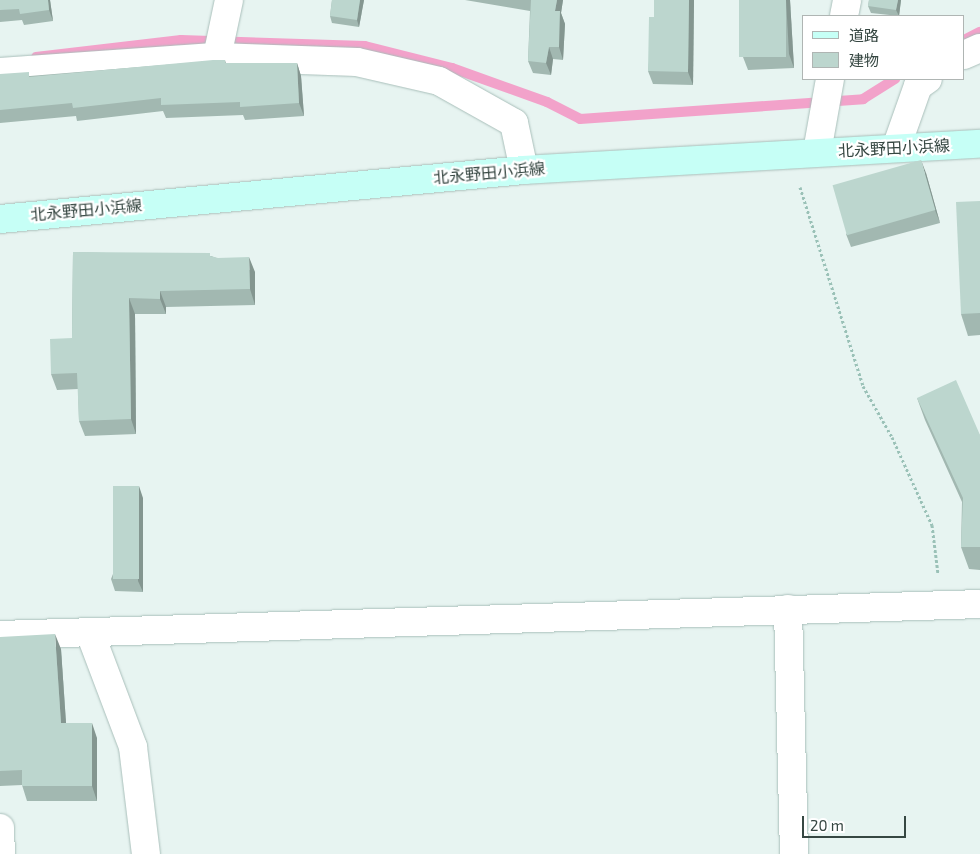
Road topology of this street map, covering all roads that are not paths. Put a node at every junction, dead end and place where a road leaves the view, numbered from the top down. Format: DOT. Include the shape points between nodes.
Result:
graph roads {
  1 [pos="847,0"];
  2 [pos="227,9"];
  3 [pos="844,15"];
  4 [pos="980,48"];
  5 [pos="217,55"];
  6 [pos="965,55"];
  7 [pos="0,72"];
  8 [pos="830,80"];
  9 [pos="927,80"];
  10 [pos="980,144"];
  11 [pos="896,148"];
  12 [pos="806,152"];
  13 [pos="524,170"];
  14 [pos="0,218"];
  15 [pos="980,604"];
  16 [pos="788,610"];
  17 [pos="90,633"];
  18 [pos="0,634"];
  19 [pos="0,828"];
  20 [pos="1,854"];
  21 [pos="146,854"];
  22 [pos="794,854"];
  1 -- 3 [label="street"];
  2 -- 5 [label="street"];
  4 -- 6 [label="street"];
  5 -- 7 [label="street"];
  5 -- 13 [label="street" via="357,62 439,81 514,123"];
  8 -- 12 [label="street" via="823,122"];
  9 -- 11 [label="street" via="918,86"];
  10 -- 11 [label="main road, 北永野田小浜線"];
  11 -- 12 [label="main road, 北永野田小浜線"];
  12 -- 13 [label="main road, 北永野田小浜線"];
  13 -- 14 [label="main road, 北永野田小浜線"];
  15 -- 16 [label="street"];
  16 -- 17 [label="street"];
  16 -- 22 [label="street"];
  17 -- 18 [label="street"];
  17 -- 21 [label="street" via="133,748"];
  19 -- 20 [label="street"];
}
